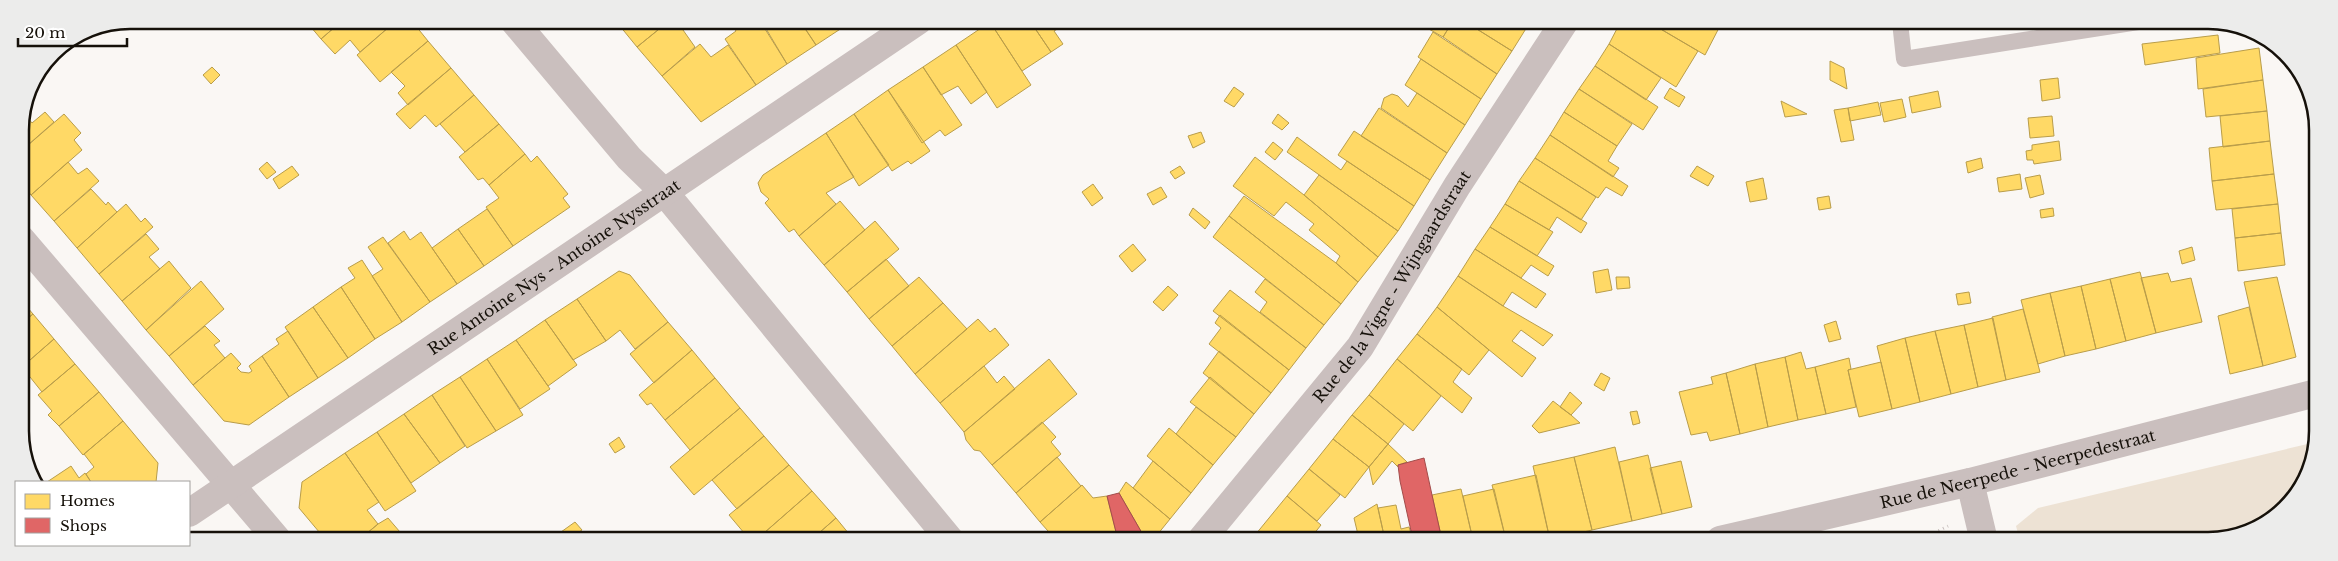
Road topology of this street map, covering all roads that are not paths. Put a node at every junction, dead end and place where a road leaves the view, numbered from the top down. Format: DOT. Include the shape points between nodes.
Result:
graph roads {
  1 [pos="521,29"];
  2 [pos="906,29"];
  3 [pos="1560,29"];
  4 [pos="1901,29"];
  5 [pos="2094,29"];
  6 [pos="665,193"];
  7 [pos="29,248"];
  8 [pos="2309,395"];
  9 [pos="1970,482"];
  10 [pos="232,485"];
  11 [pos="190,512"];
  12 [pos="271,532"];
  13 [pos="943,532"];
  14 [pos="1208,532"];
  15 [pos="1754,532"];
  16 [pos="1982,532"];
  1 -- 6 [label="street" via="629,158"];
  2 -- 6 [label="street, Rue Antoine Nys - Antoine Nysstraat"];
  3 -- 14 [label="street, Rue de la Vigne - Wijngaardstraat" via="1457,186 1360,347"];
  4 -- 5 [label="lane" via="1904,59"];
  6 -- 10 [label="street, Rue Antoine Nys - Antoine Nysstraat"];
  6 -- 13 [label="street"];
  7 -- 10 [label="street"];
  8 -- 9 [label="street, Rue de Neerpede - Neerpedestraat"];
  9 -- 15 [label="street, Rue de Neerpede - Neerpedestraat"];
  9 -- 16 [label="street"];
  10 -- 11 [label="street, Rue Antoine Nys - Antoine Nysstraat"];
  10 -- 12 [label="street"];
}
